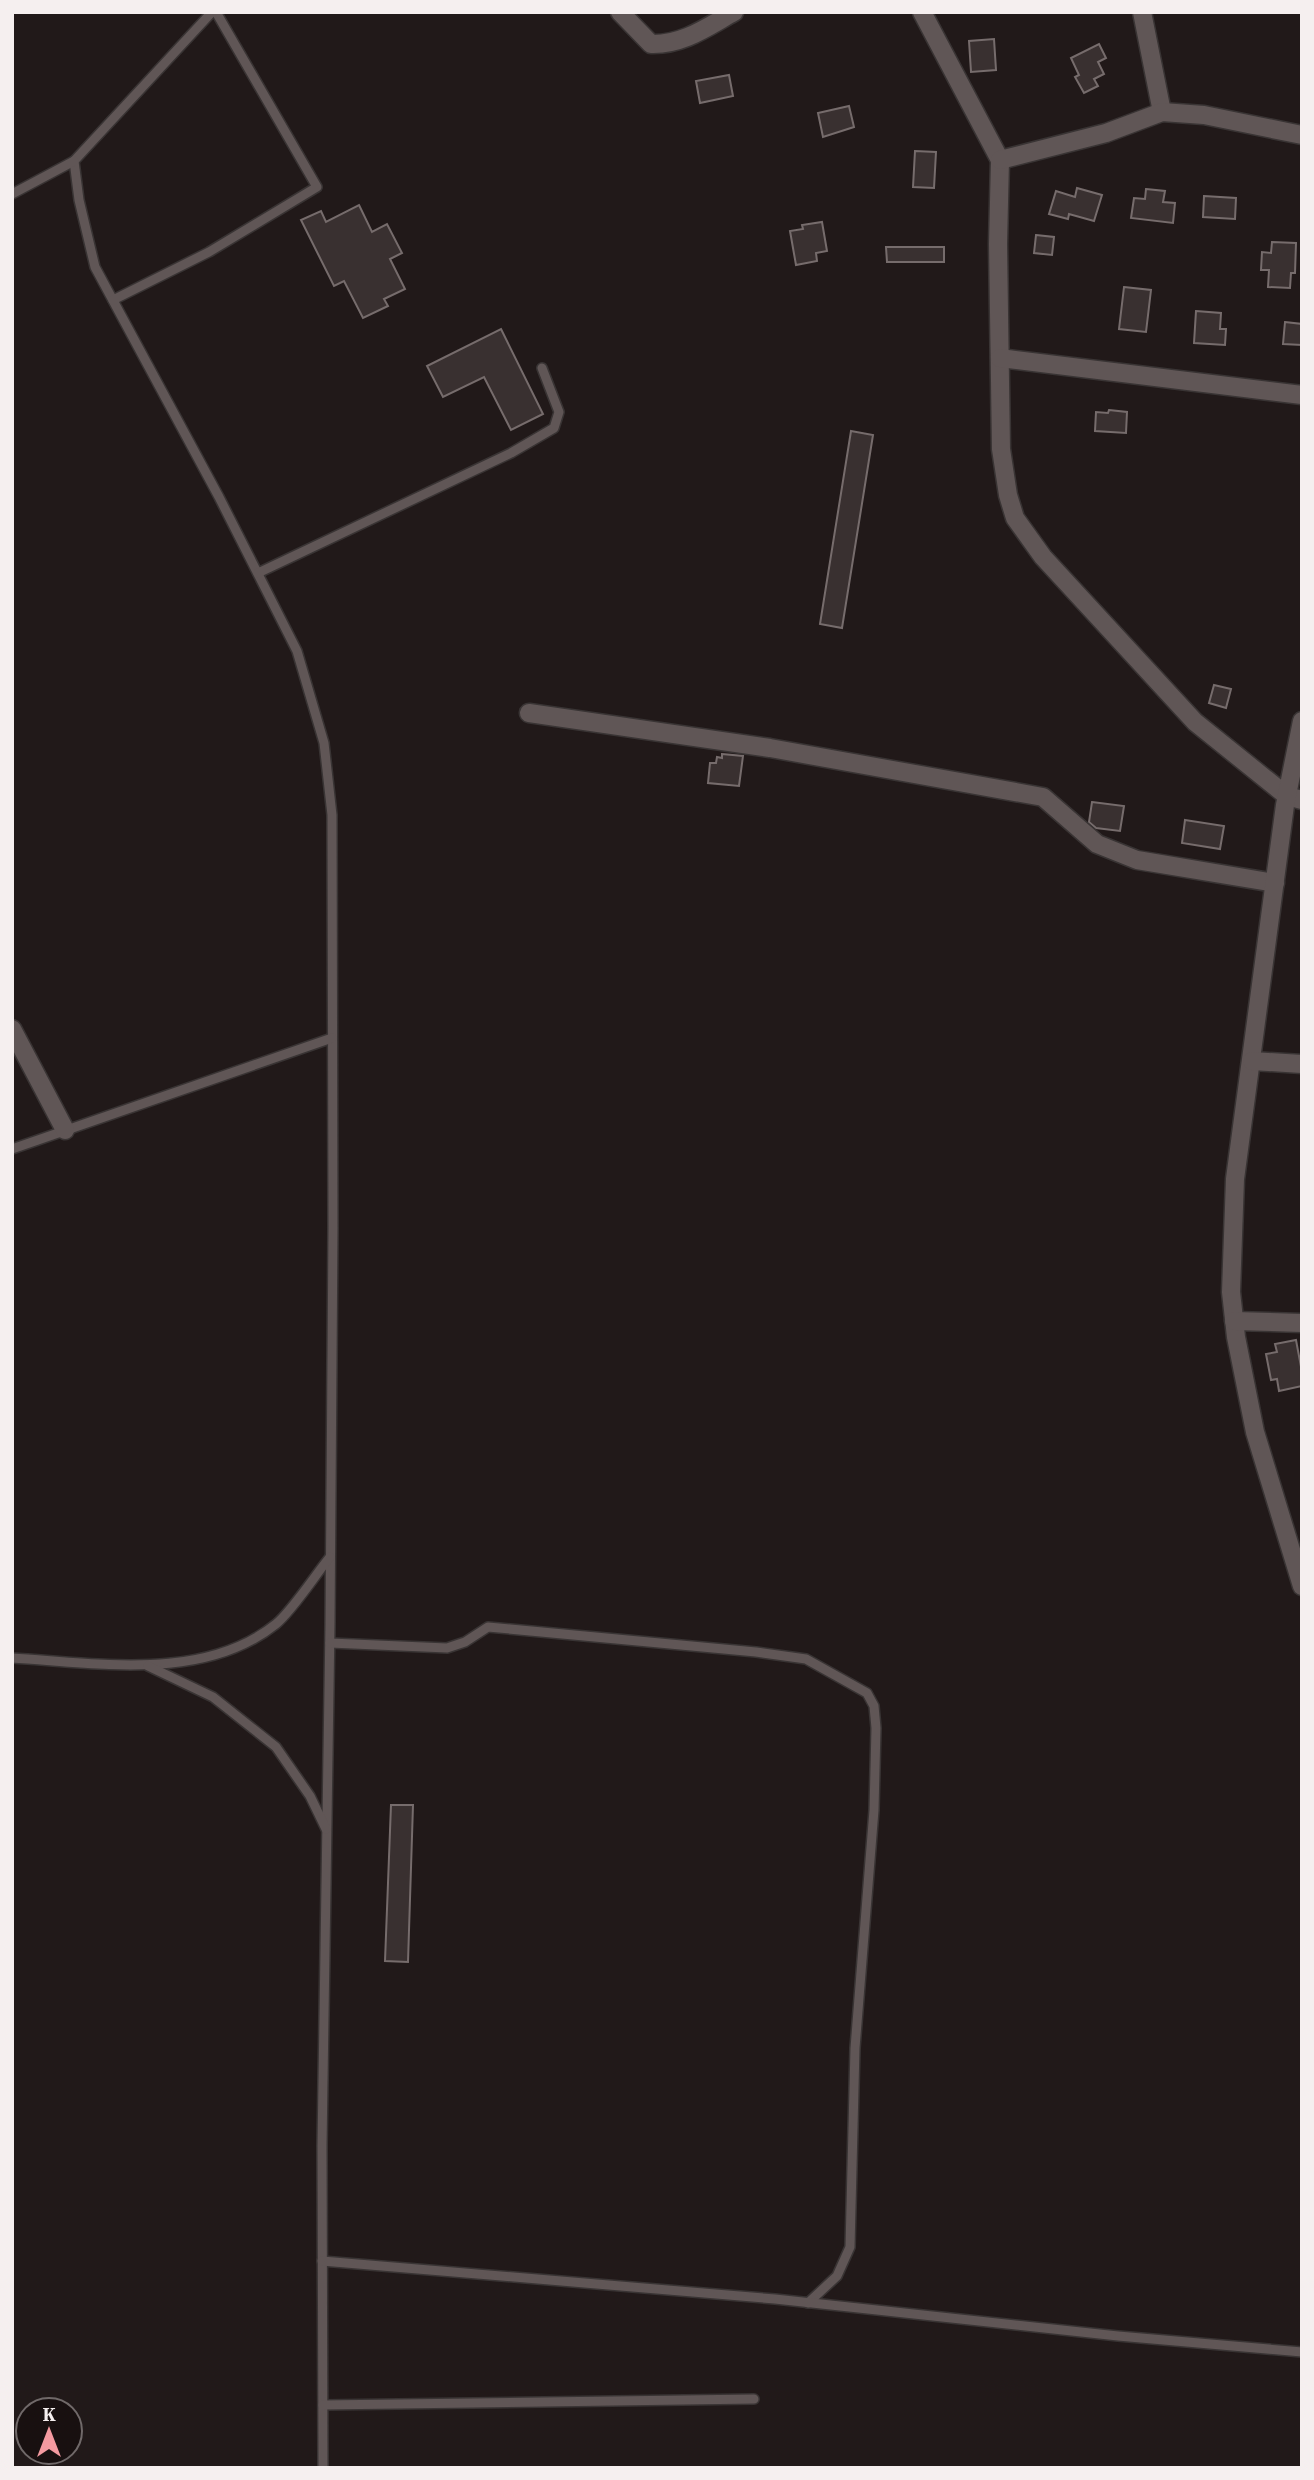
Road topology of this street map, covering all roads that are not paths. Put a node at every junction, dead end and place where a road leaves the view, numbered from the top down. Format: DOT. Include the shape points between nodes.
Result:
graph roads {
  1 [pos="214,12"];
  2 [pos="620,12"];
  3 [pos="734,12"];
  4 [pos="922,12"];
  5 [pos="1142,12"];
  6 [pos="1162,112"];
  7 [pos="1302,135"];
  8 [pos="1000,160"];
  9 [pos="74,161"];
  10 [pos="12,194"];
  11 [pos="113,300"];
  12 [pos="1000,358"];
  13 [pos="542,368"];
  14 [pos="1302,395"];
  15 [pos="258,573"];
  16 [pos="529,713"];
  17 [pos="1302,721"];
  18 [pos="1295,798"];
  19 [pos="1275,883"];
  20 [pos="12,1029"];
  21 [pos="332,1038"];
  22 [pos="1252,1061"];
  23 [pos="1302,1064"];
  24 [pos="65,1130"];
  25 [pos="12,1149"];
  26 [pos="1234,1321"];
  27 [pos="1302,1323"];
  28 [pos="330,1556"];
  29 [pos="1302,1586"];
  30 [pos="330,1643"];
  31 [pos="12,1658"];
  32 [pos="146,1665"];
  33 [pos="327,1831"];
  34 [pos="322,2261"];
  35 [pos="808,2303"];
  36 [pos="1302,2352"];
  37 [pos="754,2399"];
  38 [pos="323,2405"];
  39 [pos="323,2468"];
  1 -- 9 [label="lane"];
  1 -- 11 [label="lane" via="317,187 209,252"];
  2 -- 3 [label="street" via="651,44 670,44 693,36"];
  4 -- 8 [label="street"];
  5 -- 6 [label="street"];
  6 -- 7 [label="street" via="1204,115"];
  6 -- 8 [label="street" via="1106,133"];
  8 -- 12 [label="street"];
  9 -- 10 [label="lane"];
  9 -- 11 [label="lane" via="95,267"];
  11 -- 15 [label="lane"];
  12 -- 14 [label="street"];
  12 -- 18 [label="street" via="1001,449 1016,518 1043,556 1195,722"];
  13 -- 15 [label="lane" via="559,412 554,428 511,453"];
  15 -- 21 [label="lane" via="297,651 324,743 332,815"];
  16 -- 19 [label="street" via="770,748 1043,797 1097,844 1137,860"];
  17 -- 18 [label="street"];
  18 -- 19 [label="street"];
  19 -- 22 [label="street"];
  20 -- 24 [label="street"];
  21 -- 24 [label="lane"];
  21 -- 28 [label="lane"];
  22 -- 23 [label="street"];
  22 -- 26 [label="street" via="1235,1179"];
  24 -- 25 [label="lane"];
  26 -- 27 [label="street"];
  26 -- 29 [label="street" via="1255,1432"];
  28 -- 30 [label="lane"];
  28 -- 32 [label="lane" via="278,1623 240,1646 210,1657"];
  30 -- 33 [label="lane"];
  30 -- 35 [label="lane" via="447,1647 488,1627 806,1659 867,1693 874,1706 876,1728 874,1810 855,2048 850,2247 837,2276"];
  31 -- 32 [label="lane"];
  32 -- 33 [label="lane" via="213,1698 276,1747 310,1796"];
  33 -- 34 [label="lane"];
  34 -- 35 [label="lane"];
  34 -- 38 [label="lane"];
  35 -- 36 [label="lane"];
  37 -- 38 [label="lane"];
  38 -- 39 [label="lane"];
}
